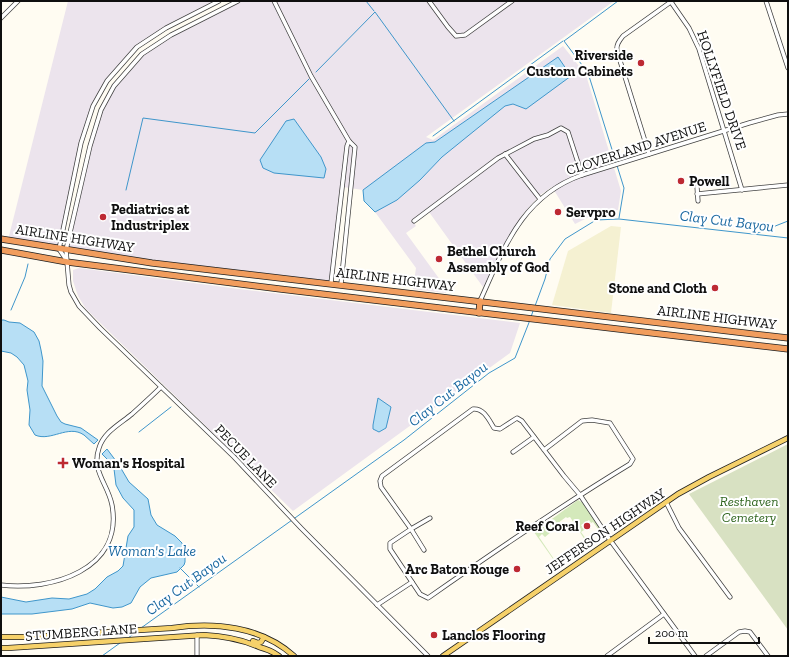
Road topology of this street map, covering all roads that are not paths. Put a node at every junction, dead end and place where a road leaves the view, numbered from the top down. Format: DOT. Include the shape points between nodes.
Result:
graph roads {
  1 [pos="18,1"];
  2 [pos="219,1"];
  3 [pos="238,1"];
  4 [pos="274,1"];
  5 [pos="429,1"];
  6 [pos="512,1"];
  7 [pos="671,1"];
  8 [pos="766,1"];
  9 [pos="1,10"];
  10 [pos="5,14"];
  11 [pos="1,18"];
  12 [pos="788,68"];
  13 [pos="788,114"];
  14 [pos="724,130"];
  15 [pos="349,141"];
  16 [pos="505,154"];
  17 [pos="649,154"];
  18 [pos="345,159"];
  19 [pos="355,160"];
  20 [pos="582,175"];
  21 [pos="788,185"];
  22 [pos="697,187"];
  23 [pos="742,190"];
  24 [pos="697,194"];
  25 [pos="540,199"];
  26 [pos="698,201"];
  27 [pos="341,204"];
  28 [pos="349,206"];
  29 [pos="414,221"];
  30 [pos="337,237"];
  31 [pos="1,239"];
  32 [pos="346,239"];
  33 [pos="59,248"];
  34 [pos="1,250"];
  35 [pos="66,250"];
  36 [pos="334,258"];
  37 [pos="343,259"];
  38 [pos="67,262"];
  39 [pos="283,278"];
  40 [pos="331,283"];
  41 [pos="340,284"];
  42 [pos="280,289"];
  43 [pos="329,294"];
  44 [pos="338,296"];
  45 [pos="480,301"];
  46 [pos="479,313"];
  47 [pos="622,318"];
  48 [pos="702,327"];
  49 [pos="620,329"];
  50 [pos="788,338"];
  51 [pos="700,339"];
  52 [pos="788,349"];
  53 [pos="161,387"];
  54 [pos="534,437"];
  55 [pos="788,438"];
  56 [pos="544,450"];
  57 [pos="513,452"];
  58 [pos="580,495"];
  59 [pos="666,502"];
  60 [pos="430,518"];
  61 [pos="411,529"];
  62 [pos="610,540"];
  63 [pos="424,550"];
  64 [pos="412,582"];
  65 [pos="1,585"];
  66 [pos="730,597"];
  67 [pos="377,605"];
  68 [pos="664,614"];
  69 [pos="221,627"];
  70 [pos="197,635"];
  71 [pos="204,635"];
  72 [pos="1,637"];
  73 [pos="264,637"];
  74 [pos="246,641"];
  75 [pos="1,648"];
  76 [pos="197,656"];
  77 [pos="279,656"];
  78 [pos="294,656"];
  79 [pos="428,656"];
  80 [pos="443,656"];
  81 [pos="607,656"];
  82 [pos="695,656"];
  83 [pos="706,656"];
  84 [pos="768,656"];
  1 -- 10 [label="street"];
  2 -- 33 [label="street" via="166,28 137,48 107,81 93,106 81,144"];
  3 -- 35 [label="street, PECUE LANE" via="171,35 142,54 114,86 101,110 90,146"];
  4 -- 15 [label="street" via="311,76"];
  5 -- 6 [label="street" via="457,36 465,35"];
  7 -- 14 [label="street, HOLLYFIELD DRIVE" via="697,44"];
  7 -- 17 [label="street" via="624,36 617,46"];
  8 -- 12 [label="street"];
  9 -- 10 [label="street"];
  10 -- 11 [label="street"];
  13 -- 14 [label="street, CLOVERLAND AVENUE"];
  14 -- 17 [label="street, CLOVERLAND AVENUE"];
  14 -- 23 [label="street, HOLLYFIELD DRIVE"];
  15 -- 18 [label="street"];
  15 -- 19 [label="street" via="355,147"];
  16 -- 20 [label="street" via="561,128 568,132"];
  16 -- 25 [label="street"];
  16 -- 29 [label="street"];
  17 -- 20 [label="street, CLOVERLAND AVENUE"];
  18 -- 19 [label="street"];
  18 -- 27 [label="street"];
  19 -- 28 [label="street"];
  20 -- 25 [label="street, CLOVERLAND AVENUE" via="557,186"];
  21 -- 23 [label="street"];
  22 -- 24 [label="street"];
  23 -- 24 [label="street"];
  24 -- 26 [label="street"];
  25 -- 45 [label="street, CLOVERLAND AVENUE" via="519,224 500,257"];
  27 -- 28 [label="street"];
  27 -- 30 [label="street"];
  28 -- 32 [label="street"];
  30 -- 32 [label="street"];
  30 -- 36 [label="street"];
  31 -- 33 [label="highway, AIRLINE HIGHWAY"];
  32 -- 37 [label="street"];
  33 -- 35 [label="highway, AIRLINE HIGHWAY"];
  33 -- 38 [label="street"];
  34 -- 38 [label="highway, AIRLINE HIGHWAY"];
  35 -- 38 [label="street, PECUE LANE"];
  35 -- 39 [label="highway, AIRLINE HIGHWAY"];
  36 -- 37 [label="street"];
  36 -- 40 [label="street"];
  37 -- 41 [label="street"];
  38 -- 42 [label="highway, AIRLINE HIGHWAY"];
  38 -- 53 [label="street, PECUE LANE" via="69,285 79,306"];
  39 -- 40 [label="highway, AIRLINE HIGHWAY"];
  39 -- 42 [label="highway"];
  40 -- 41 [label="highway, AIRLINE HIGHWAY"];
  40 -- 43 [label="highway"];
  41 -- 44 [label="highway"];
  41 -- 45 [label="highway, AIRLINE HIGHWAY"];
  42 -- 43 [label="highway, AIRLINE HIGHWAY"];
  43 -- 44 [label="highway, AIRLINE HIGHWAY"];
  44 -- 46 [label="highway, AIRLINE HIGHWAY"];
  45 -- 46 [label="highway"];
  45 -- 47 [label="highway, AIRLINE HIGHWAY"];
  46 -- 49 [label="highway, AIRLINE HIGHWAY"];
  47 -- 48 [label="highway, AIRLINE HIGHWAY"];
  47 -- 49 [label="highway"];
  48 -- 50 [label="highway, AIRLINE HIGHWAY"];
  48 -- 51 [label="highway"];
  49 -- 51 [label="highway, AIRLINE HIGHWAY"];
  51 -- 52 [label="highway, AIRLINE HIGHWAY"];
  53 -- 65 [label="street" via="107,434 100,445 97,456 98,472 110,498 113,520 110,538 93,564 66,578 38,585"];
  53 -- 67 [label="street, PECUE LANE" via="234,457"];
  54 -- 56 [label="street"];
  54 -- 57 [label="street"];
  54 -- 61 [label="street" via="517,418 500,429 494,428 483,412 474,408 426,442 382,476 380,481"];
  55 -- 59 [label="main road, JEFFERSON HIGHWAY" via="709,477"];
  56 -- 58 [label="street"];
  56 -- 58 [label="street" via="582,421 610,423 614,428 634,459"];
  58 -- 62 [label="street"];
  58 -- 64 [label="street" via="428,598 420,594"];
  59 -- 62 [label="main road, JEFFERSON HIGHWAY"];
  59 -- 66 [label="street" via="679,528"];
  60 -- 61 [label="street"];
  61 -- 63 [label="street"];
  61 -- 64 [label="street" via="390,543 390,548"];
  62 -- 68 [label="street"];
  62 -- 80 [label="main road, JEFFERSON HIGHWAY"];
  64 -- 67 [label="street"];
  67 -- 79 [label="street, PECUE LANE"];
  68 -- 81 [label="street"];
  68 -- 82 [label="street"];
  69 -- 71 [label="main road" via="207,629"];
  69 -- 72 [label="main road, STUMBERG LANE" via="194,625"];
  69 -- 73 [label="main road, STUMBERG LANE" via="245,630"];
  70 -- 71 [label="main road, STUMBERG LANE"];
  70 -- 75 [label="main road, STUMBERG LANE"];
  70 -- 76 [label="street"];
  71 -- 74 [label="main road, STUMBERG LANE"];
  73 -- 74 [label="main road" via="258,643 250,639"];
  73 -- 78 [label="main road, STUMBERG LANE"];
  74 -- 77 [label="main road, STUMBERG LANE"];
  83 -- 84 [label="street" via="739,632 745,631 750,632"];
}
